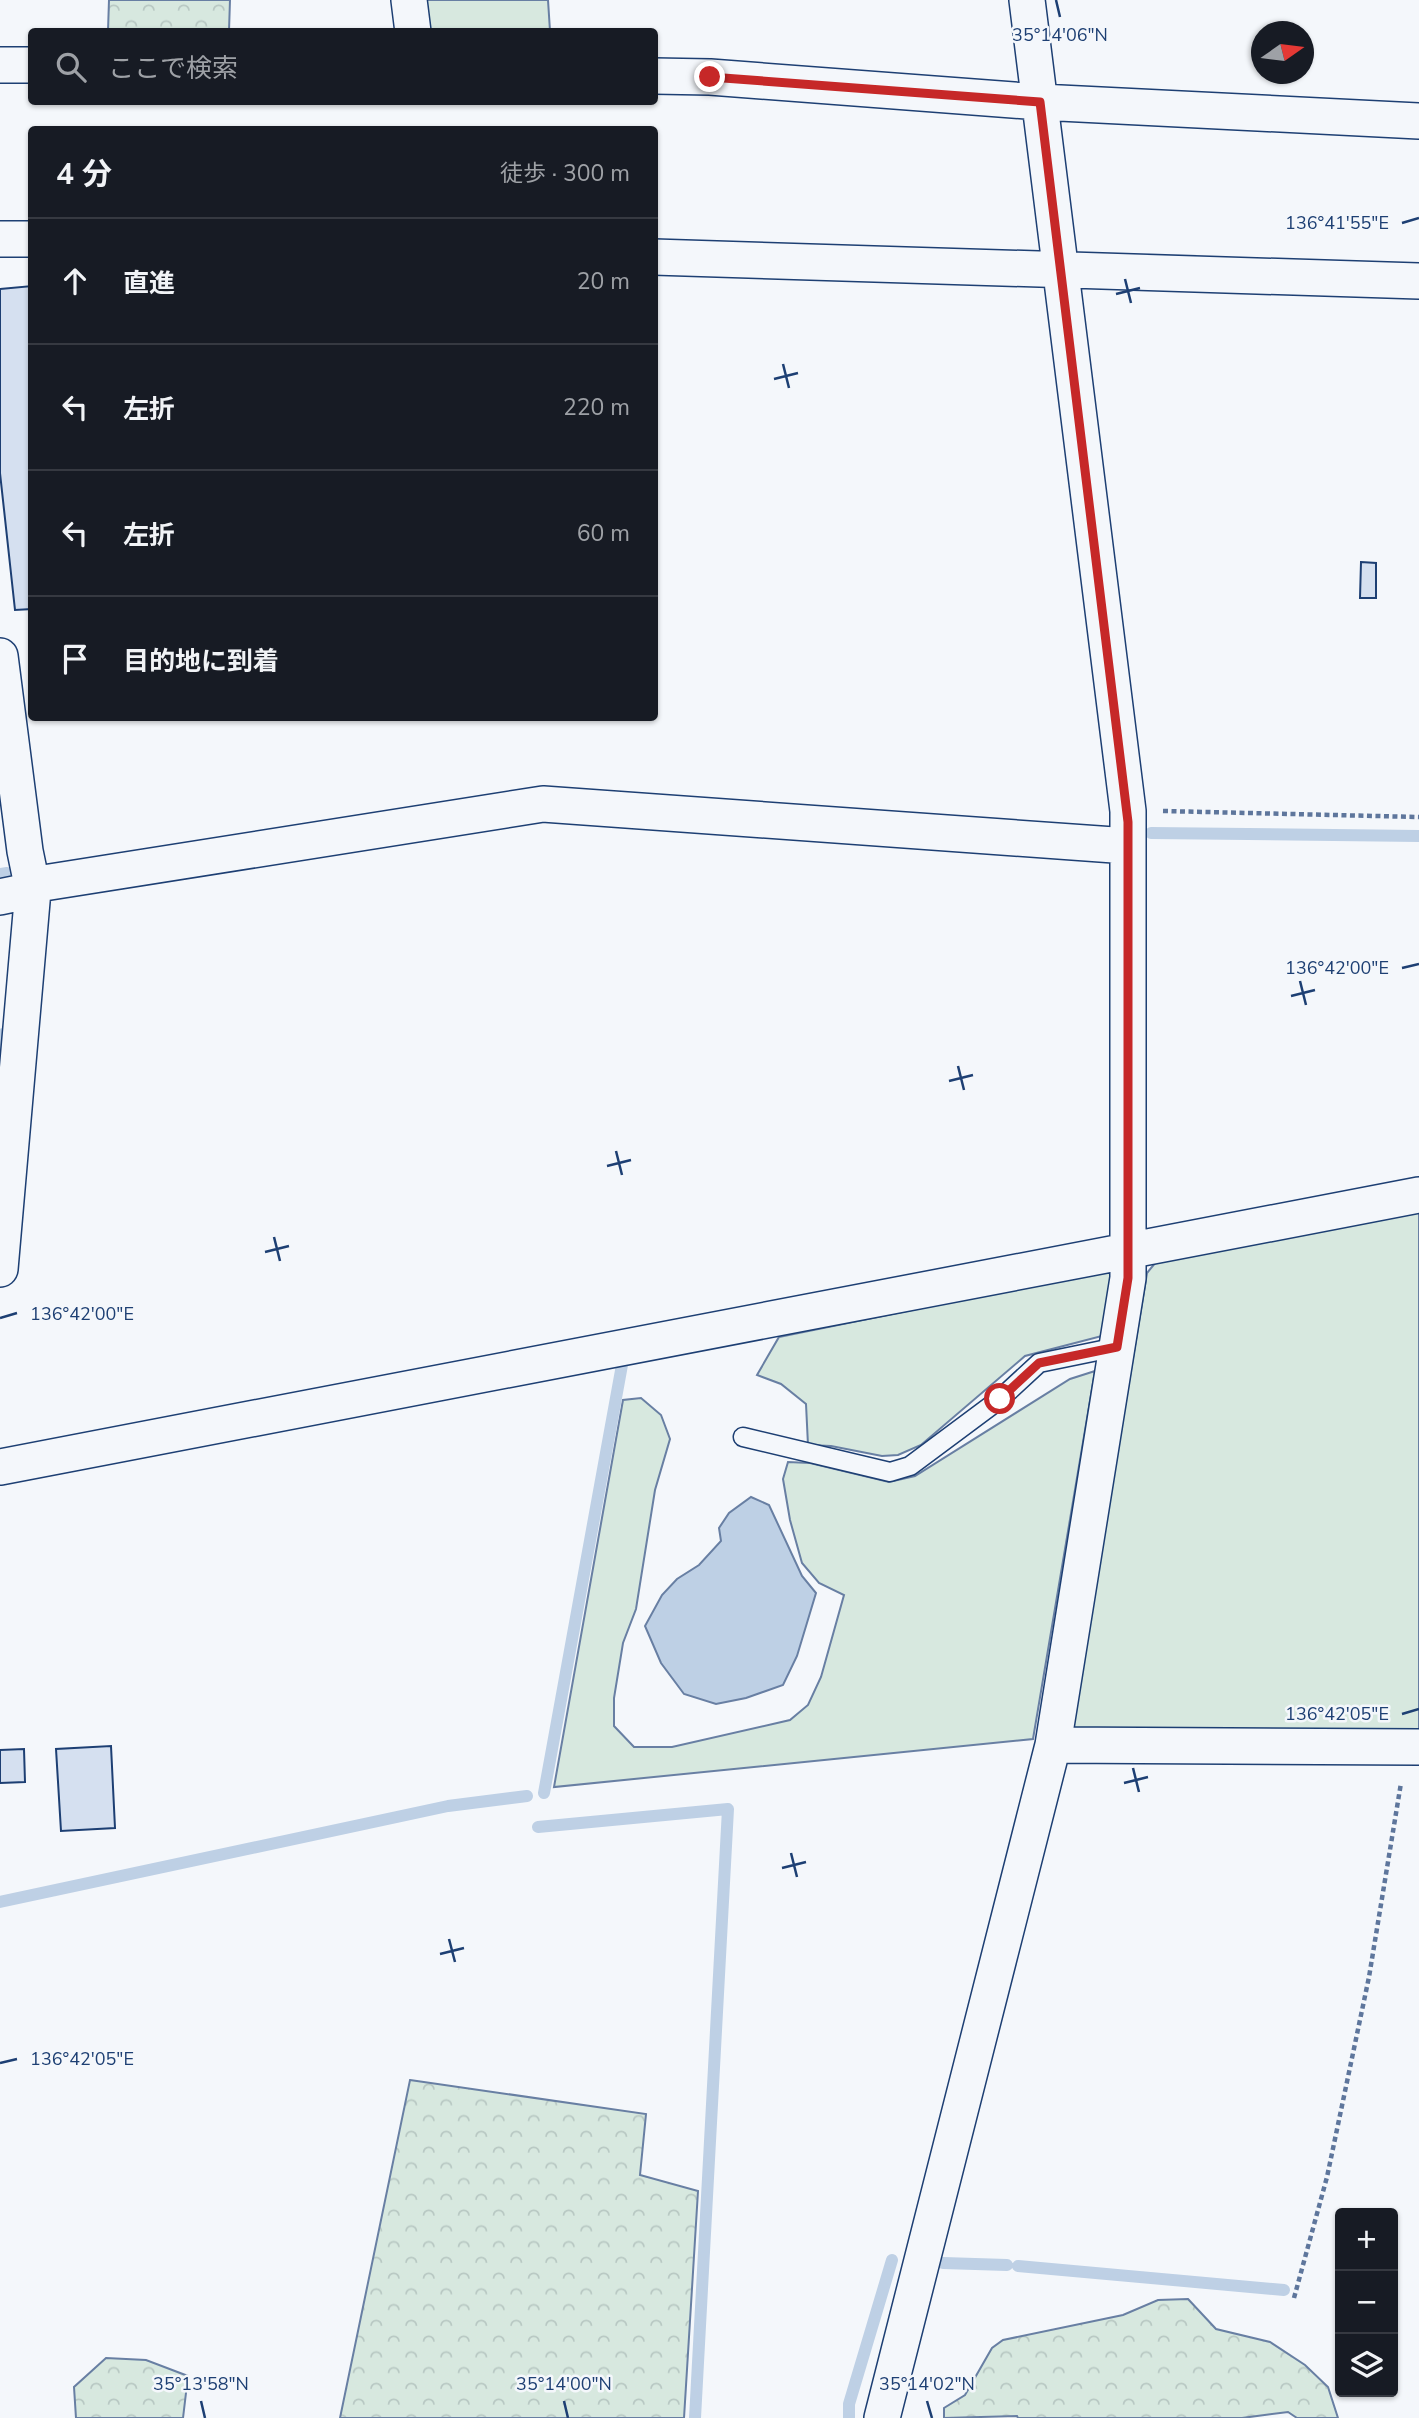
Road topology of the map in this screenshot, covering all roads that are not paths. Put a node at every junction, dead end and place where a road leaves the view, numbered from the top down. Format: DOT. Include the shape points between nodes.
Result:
graph roads {
  1 [pos="409,0"];
  2 [pos="1027,0"];
  3 [pos="412,28"];
  4 [pos="0,65"];
  5 [pos="28,65"];
  6 [pos="658,76"];
  7 [pos="1040,102"];
  8 [pos="1419,121"];
  9 [pos="0,239"];
  10 [pos="28,239"];
  11 [pos="658,257"];
  12 [pos="1060,268"];
  13 [pos="1419,281"];
  14 [pos="0,656"];
  15 [pos="1128,846"];
  16 [pos="21,891"];
  17 [pos="1419,1195"];
  18 [pos="1129,1250"];
  19 [pos="0,1269"];
  20 [pos="1117,1347"];
  21 [pos="743,1437"];
  22 [pos="0,1467"];
  23 [pos="1053,1745"];
  24 [pos="1413,1747"];
  25 [pos="881,2418"];
  1 -- 3 [label="street"];
  2 -- 7 [label="street"];
  4 -- 5 [label="street"];
  6 -- 7 [label="street"];
  7 -- 8 [label="street"];
  7 -- 12 [label="street"];
  9 -- 10 [label="street"];
  11 -- 12 [label="street"];
  12 -- 13 [label="street"];
  12 -- 15 [label="street" via="1128,811"];
  14 -- 16 [label="street"];
  15 -- 16 [label="street" via="543,804"];
  15 -- 18 [label="street"];
  16 -- 19 [label="street"];
  17 -- 18 [label="street"];
  18 -- 20 [label="street"];
  18 -- 22 [label="street"];
  20 -- 21 [label="lane" via="1039,1363 1000,1399 909,1466 890,1472"];
  20 -- 23 [label="street"];
  23 -- 24 [label="street"];
  23 -- 25 [label="street"];
}
